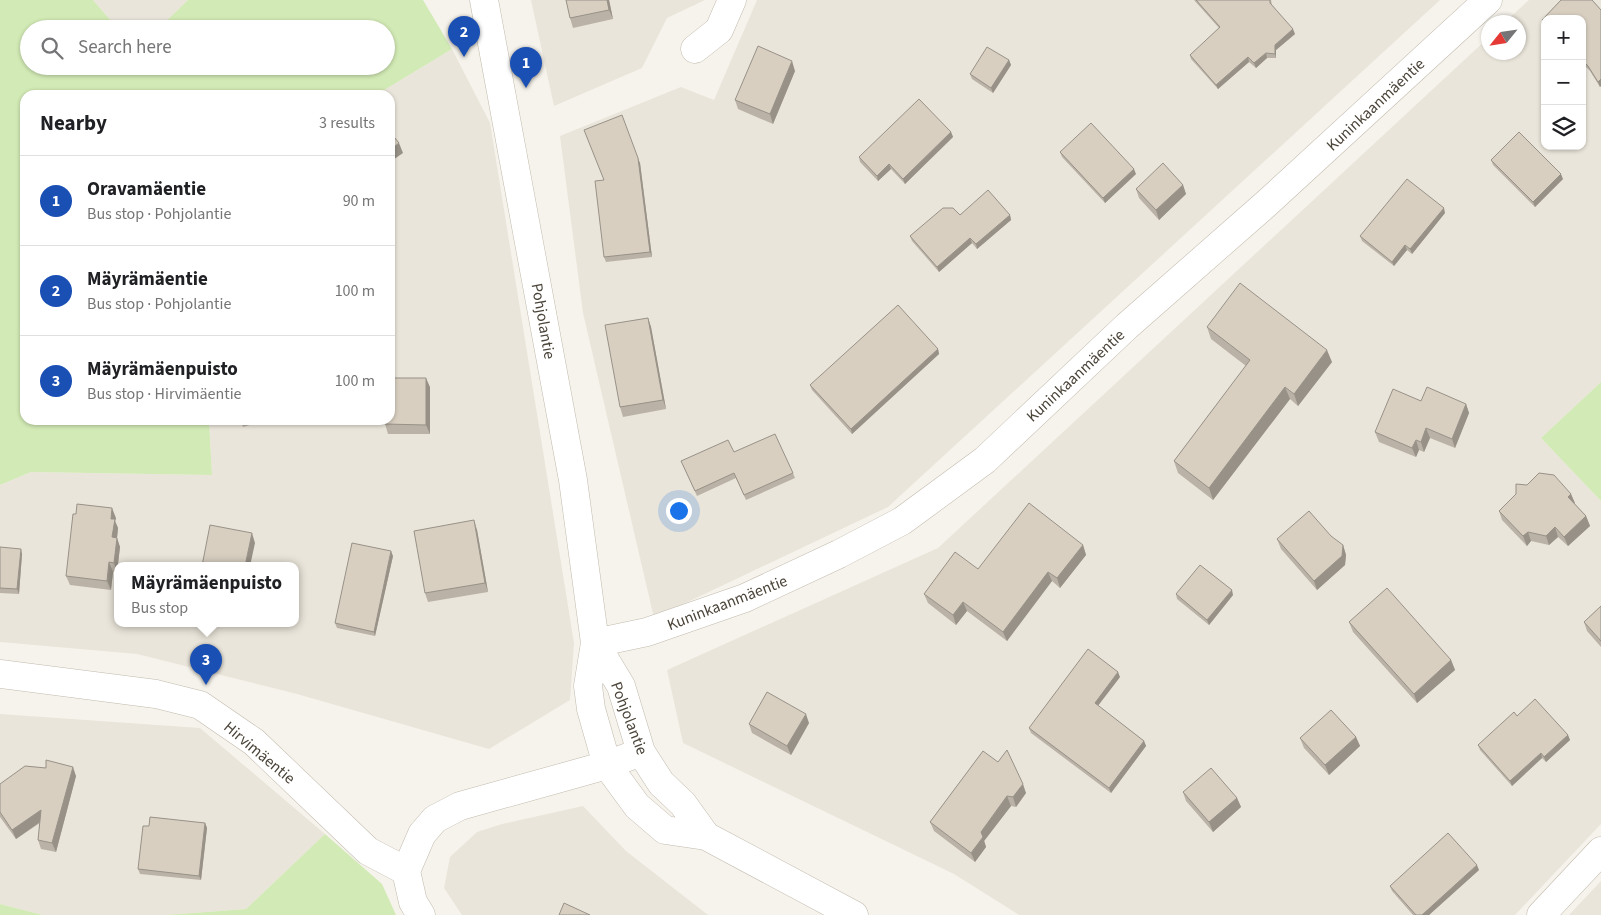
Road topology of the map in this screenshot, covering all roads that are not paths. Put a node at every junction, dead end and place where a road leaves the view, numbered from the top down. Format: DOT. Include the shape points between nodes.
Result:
graph roads {
  1 [pos="484,0"];
  2 [pos="732,0"];
  3 [pos="1488,0"];
  4 [pos="695,49"];
  5 [pos="596,643"];
  6 [pos="0,674"];
  7 [pos="641,752"];
  8 [pos="608,765"];
  9 [pos="706,836"];
  10 [pos="1601,851"];
  11 [pos="406,871"];
  12 [pos="421,915"];
  13 [pos="854,915"];
  14 [pos="1541,915"];
  1 -- 5 [label="street, Pohjolantie" via="573,480"];
  2 -- 4 [label="street" via="719,30"];
  3 -- 5 [label="street, Kuninkaanmäentie" via="1267,203 1127,326 985,460 902,522 746,598 647,632"];
  5 -- 7 [label="street, Pohjolantie" via="620,686"];
  5 -- 8 [label="street, Pohjolantie" via="588,686 591,709"];
  6 -- 11 [label="street, Hirvimäentie" via="156,694 200,705 254,742 368,851"];
  7 -- 8 [label="street"];
  7 -- 9 [label="street, Pohjolantie" via="661,783 683,804"];
  8 -- 9 [label="street, Pohjolantie" via="637,806 664,830"];
  8 -- 11 [label="street" via="460,806 435,819 422,834"];
  9 -- 13 [label="street, Pohjolantie"];
  10 -- 14 [label="street"];
  11 -- 12 [label="street" via="413,902"];
}
